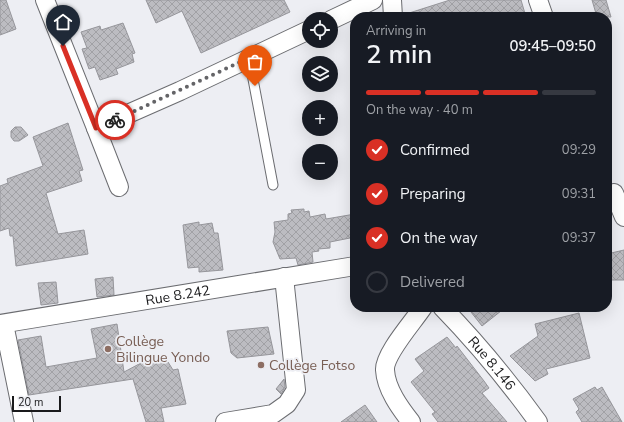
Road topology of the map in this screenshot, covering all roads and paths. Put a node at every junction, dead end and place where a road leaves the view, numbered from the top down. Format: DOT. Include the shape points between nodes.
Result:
graph roads {
  1 [pos="45,0"];
  2 [pos="373,0"];
  3 [pos="392,0"];
  4 [pos="538,0"];
  5 [pos="392,12"];
  6 [pos="542,12"];
  7 [pos="338,17"];
  8 [pos="302,33"];
  9 [pos="249,58"];
  10 [pos="96,128"];
  11 [pos="274,185"];
  12 [pos="119,188"];
  13 [pos="615,193"];
  14 [pos="624,217"];
  15 [pos="350,267"];
  16 [pos="284,277"];
  17 [pos="419,312"];
  18 [pos="447,312"];
  19 [pos="2,324"];
  20 [pos="24,422"];
  21 [pos="225,422"];
  22 [pos="411,422"];
  23 [pos="538,422"];
  1 -- 10 [label="street"];
  2 -- 7 [label="street"];
  3 -- 5 [label="street"];
  4 -- 6 [label="street"];
  8 -- 9 [label="street"];
  9 -- 10 [label="street"];
  9 -- 11 [label="lane"];
  10 -- 12 [label="street"];
  13 -- 14 [label="street"];
  15 -- 16 [label="street, Rue 8.242"];
  16 -- 19 [label="street, Rue 8.242"];
  16 -- 21 [label="street" via="296,390 287,404 272,414"];
  17 -- 22 [label="street" via="389,356 385,369 389,387"];
  18 -- 23 [label="street, Rue 8.146" via="511,386"];
  19 -- 20 [label="street"];
}
